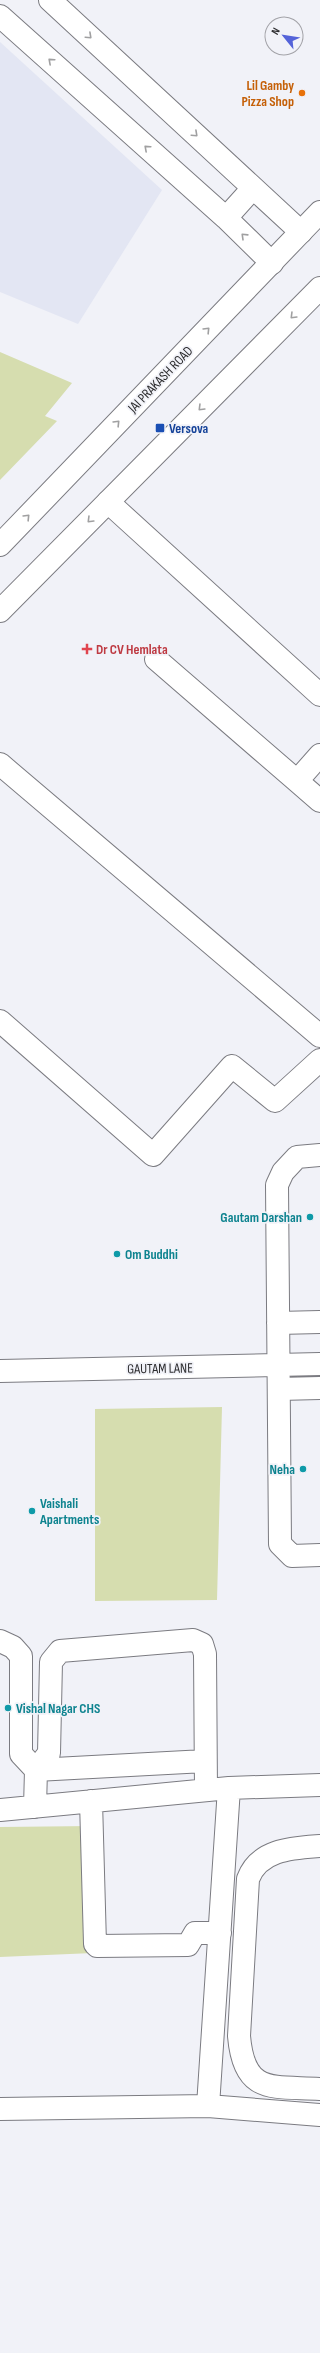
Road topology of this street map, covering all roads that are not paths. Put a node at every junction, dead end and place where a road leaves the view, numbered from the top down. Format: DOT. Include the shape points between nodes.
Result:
graph roads {
  1 [pos="50,0"];
  2 [pos="0,16"];
  3 [pos="253,188"];
  4 [pos="320,212"];
  5 [pos="226,218"];
  6 [pos="301,232"];
  7 [pos="272,263"];
  8 [pos="320,288"];
  9 [pos="108,502"];
  10 [pos="0,545"];
  11 [pos="0,611"];
  12 [pos="156,659"];
  13 [pos="320,695"];
  14 [pos="320,755"];
  15 [pos="0,764"];
  16 [pos="297,781"];
  17 [pos="320,801"];
  18 [pos="0,1021"];
  19 [pos="320,1036"];
  20 [pos="320,1060"];
  21 [pos="320,1155"];
  22 [pos="320,1322"];
  23 [pos="278,1323"];
  24 [pos="320,1364"];
  25 [pos="279,1365"];
  26 [pos="0,1371"];
  27 [pos="320,1388"];
  28 [pos="279,1389"];
  29 [pos="320,1555"];
  30 [pos="0,1642"];
  31 [pos="51,1662"];
  32 [pos="22,1663"];
  33 [pos="205,1761"];
  34 [pos="36,1770"];
  35 [pos="320,1785"];
  36 [pos="229,1788"];
  37 [pos="206,1790"];
  38 [pos="91,1801"];
  39 [pos="35,1807"];
  40 [pos="0,1810"];
  41 [pos="320,1846"];
  42 [pos="245,1917"];
  43 [pos="220,1925"];
  44 [pos="188,1945"];
  45 [pos="218,1954"];
  46 [pos="320,2089"];
  47 [pos="208,2106"];
  48 [pos="0,2109"];
  49 [pos="320,2115"];
  1 -- 3 [label="street, one-way"];
  5 -- 2 [label="street, one-way"];
  3 -- 5 [label="street"];
  3 -- 6 [label="street"];
  4 -- 6 [label="street, JAI PRAKASH ROAD"];
  7 -- 5 [label="street, one-way"];
  6 -- 7 [label="street, JAI PRAKASH ROAD"];
  10 -- 7 [label="street, JAI PRAKASH ROAD, one-way"];
  8 -- 9 [label="street, one-way"];
  9 -- 11 [label="street, one-way"];
  9 -- 13 [label="street"];
  12 -- 16 [label="street"];
  14 -- 16 [label="street"];
  15 -- 19 [label="street"];
  16 -- 17 [label="street"];
  18 -- 20 [label="street" via="153,1155 232,1066 275,1101"];
  21 -- 23 [label="street" via="297,1157 283,1172 277,1185"];
  22 -- 23 [label="street"];
  23 -- 25 [label="street"];
  24 -- 25 [label="street, GAUTAM LANE"];
  25 -- 26 [label="street, GAUTAM LANE"];
  25 -- 28 [label="street"];
  27 -- 28 [label="street"];
  28 -- 29 [label="street" via="280,1544 292,1556"];
  30 -- 32 [label="street" via="13,1647 21,1656"];
  31 -- 32 [label="street"];
  31 -- 33 [label="street" via="60,1651 193,1640 202,1644 205,1654"];
  31 -- 34 [label="street" via="49,1752"];
  32 -- 34 [label="street" via="21,1754"];
  33 -- 34 [label="street"];
  33 -- 37 [label="street"];
  34 -- 39 [label="street"];
  35 -- 36 [label="street"];
  36 -- 37 [label="street"];
  36 -- 43 [label="street"];
  37 -- 38 [label="street"];
  38 -- 39 [label="street"];
  38 -- 44 [label="street" via="95,1944 100,1947"];
  39 -- 40 [label="street"];
  41 -- 42 [label="street" via="284,1849 254,1867 248,1879"];
  42 -- 43 [label="street"];
  42 -- 46 [label="street" via="239,2036 241,2056 247,2072 266,2086"];
  43 -- 44 [label="street" via="195,1933"];
  43 -- 45 [label="street"];
  44 -- 45 [label="street" via="196,1954"];
  45 -- 47 [label="street"];
  47 -- 48 [label="street"];
  47 -- 49 [label="street"];
}
